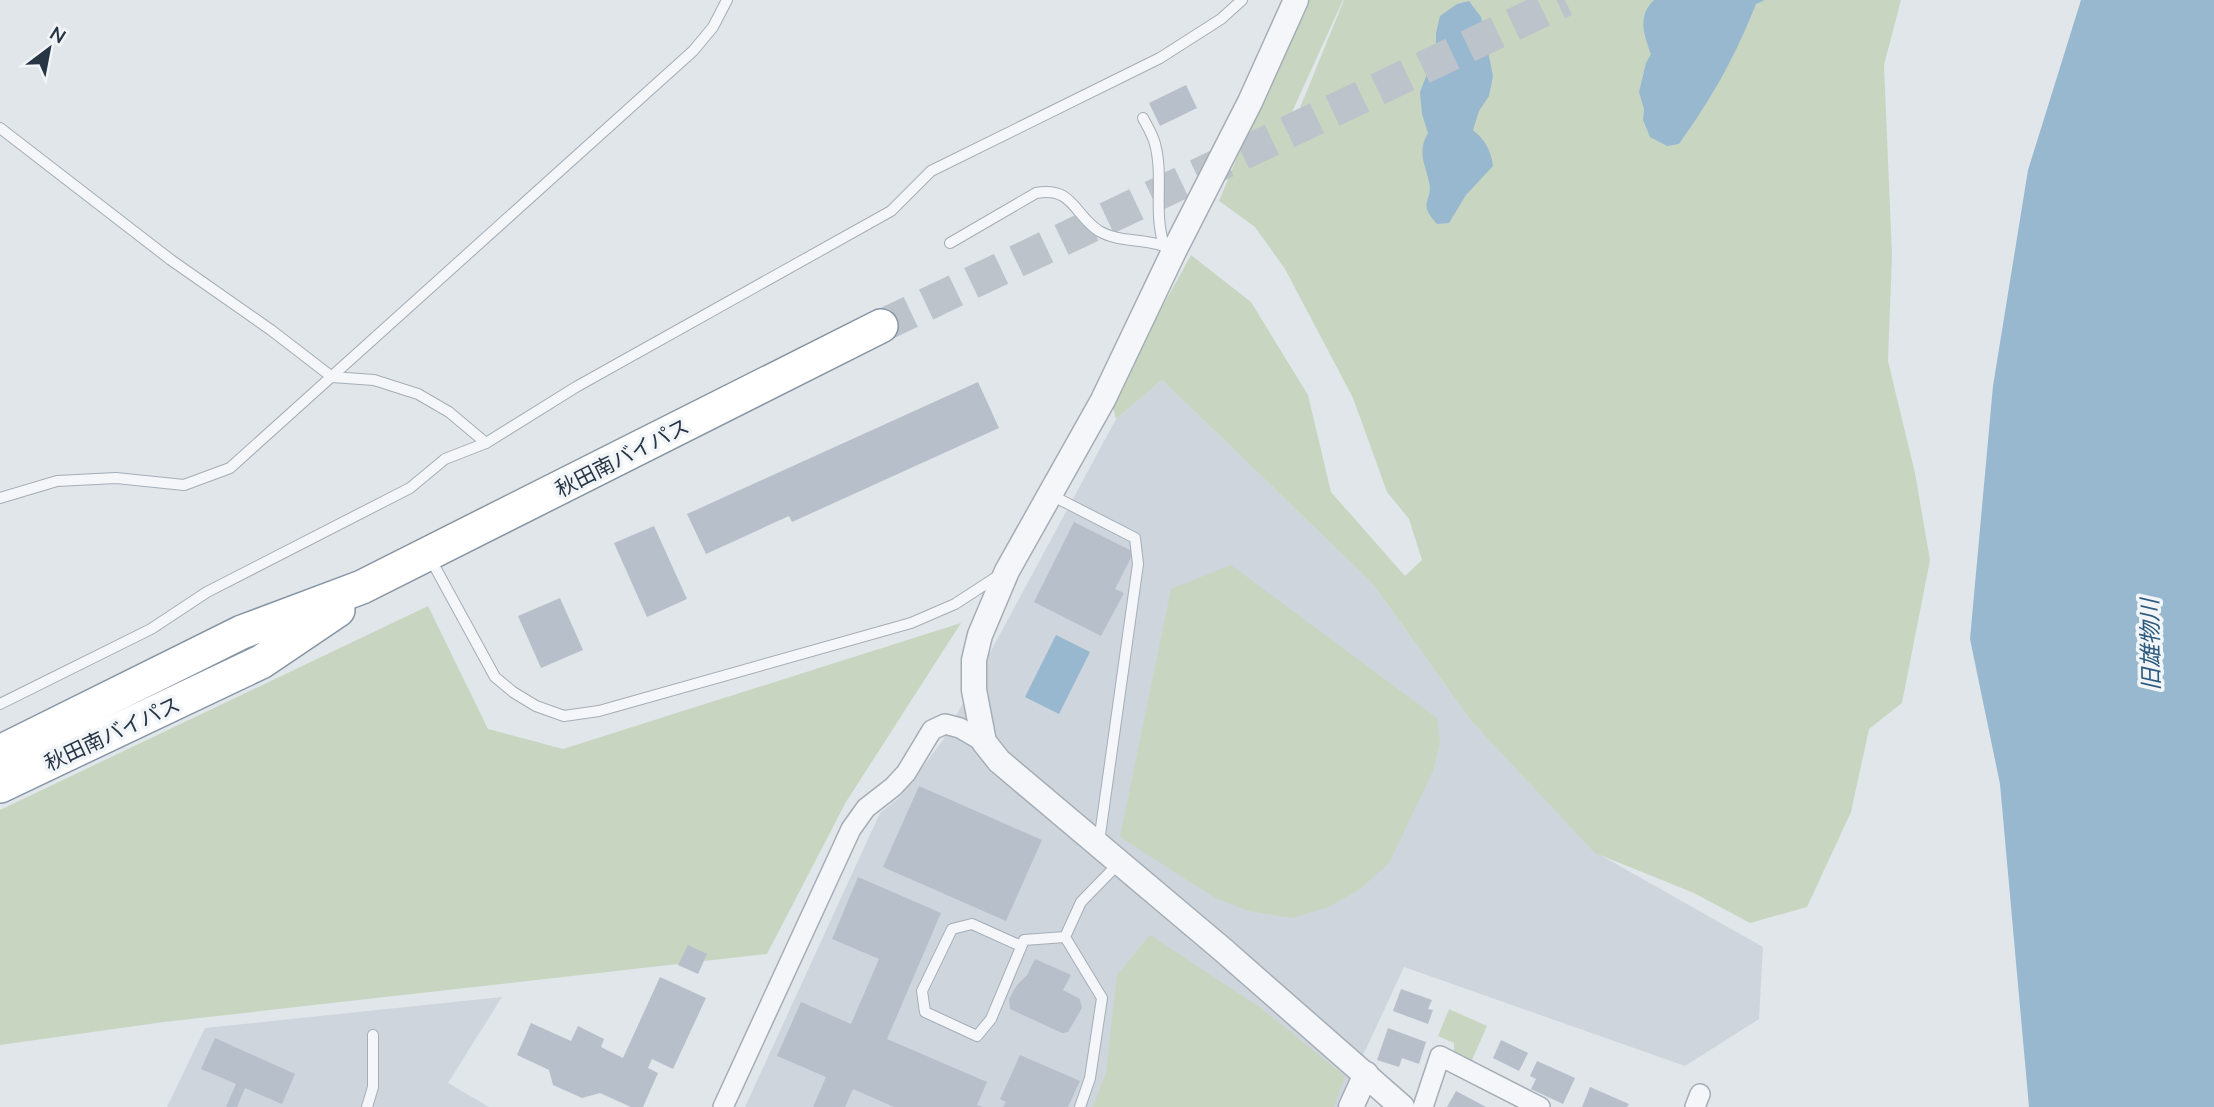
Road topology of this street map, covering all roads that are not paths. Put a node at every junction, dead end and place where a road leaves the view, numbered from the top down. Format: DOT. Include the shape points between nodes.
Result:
graph roads {
  1 [pos="727,0"];
  2 [pos="1242,0"];
  3 [pos="1296,0"];
  4 [pos="1143,118"];
  5 [pos="0,128"];
  6 [pos="950,243"];
  7 [pos="1169,248"];
  8 [pos="881,327"];
  9 [pos="332,377"];
  10 [pos="486,443"];
  11 [pos="1050,494"];
  12 [pos="0,498"];
  13 [pos="428,554"];
  14 [pos="1007,571"];
  15 [pos="362,587"];
  16 [pos="0,704"];
  17 [pos="984,742"];
  18 [pos="0,752"];
  19 [pos="0,786"];
  20 [pos="1098,846"];
  21 [pos="1118,864"];
  22 [pos="1065,937"];
  23 [pos="1021,946"];
  24 [pos="373,1035"];
  25 [pos="1366,1074"];
  26 [pos="366,1107"];
  27 [pos="723,1107"];
  28 [pos="1080,1107"];
  29 [pos="1351,1107"];
  30 [pos="1402,1107"];
  31 [pos="1423,1107"];
  32 [pos="1540,1107"];
  1 -- 9 [label="lane" via="693,51"];
  2 -- 10 [label="lane" via="1160,58 931,171 891,211 576,387"];
  3 -- 7 [label="street" via="1250,103"];
  4 -- 7 [label="lane" via="1155,142 1159,231"];
  5 -- 9 [label="lane"];
  6 -- 7 [label="lane" via="1036,193 1050,190 1066,197 1103,233"];
  7 -- 11 [label="street" via="1103,400"];
  8 -- 13 [label="highway, 秋田南バイパス"];
  9 -- 10 [label="lane" via="374,380 418,394 449,412"];
  9 -- 12 [label="lane" via="230,468 196,481 184,485 116,478 57,481"];
  10 -- 16 [label="lane" via="446,459 410,488 207,592 151,629"];
  11 -- 14 [label="street"];
  11 -- 20 [label="lane" via="1135,538 1138,564"];
  13 -- 14 [label="lane" via="495,677 536,706 564,716 911,623 955,604"];
  13 -- 15 [label="highway, 秋田南バイパス"];
  14 -- 17 [label="street" via="974,660 974,690"];
  15 -- 18 [label="highway, 秋田南バイパス" via="242,632"];
  15 -- 19 [label="highway, 秋田南バイパス" via="337,611 261,662"];
  17 -- 20 [label="street" via="999,761"];
  17 -- 27 [label="street" via="945,724 932,730 906,774 866,808 851,829"];
  20 -- 21 [label="street"];
  21 -- 22 [label="lane" via="1081,902"];
  21 -- 25 [label="street"];
  22 -- 23 [label="lane" via="1024,940"];
  22 -- 28 [label="lane" via="1102,998 1090,1078"];
  23 -- 23 [label="lane" via="992,1019 977,1036 925,1012 922,991 952,929 972,924"];
  24 -- 26 [label="lane" via="373,1087"];
  25 -- 29 [label="street"];
  25 -- 30 [label="street"];
  31 -- 32 [label="street" via="1440,1056"];
}
